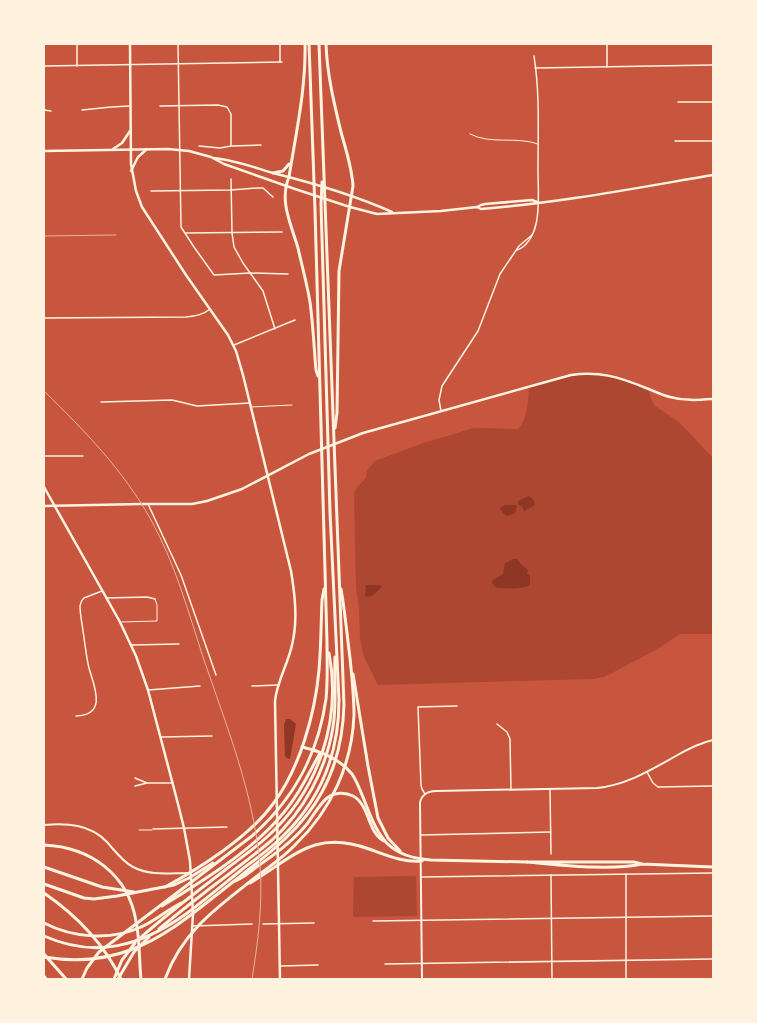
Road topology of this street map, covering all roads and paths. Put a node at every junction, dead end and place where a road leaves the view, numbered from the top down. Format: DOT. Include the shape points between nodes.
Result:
graph roads {
  1 [pos="77,44"];
  2 [pos="130,44"];
  3 [pos="178,44"];
  4 [pos="280,44"];
  5 [pos="305,44"];
  6 [pos="309,44"];
  7 [pos="319,44"];
  8 [pos="326,44"];
  9 [pos="607,44"];
  10 [pos="534,56"];
  11 [pos="178,64"];
  12 [pos="130,65"];
  13 [pos="713,65"];
  14 [pos="44,66"];
  15 [pos="77,66"];
  16 [pos="607,67"];
  17 [pos="535,68"];
  18 [pos="678,102"];
  19 [pos="713,102"];
  20 [pos="130,106"];
  21 [pos="160,106"];
  22 [pos="180,106"];
  23 [pos="44,110"];
  24 [pos="82,110"];
  25 [pos="51,111"];
  26 [pos="130,131"];
  27 [pos="470,134"];
  28 [pos="675,141"];
  29 [pos="713,141"];
  30 [pos="538,144"];
  31 [pos="261,145"];
  32 [pos="199,146"];
  33 [pos="231,146"];
  34 [pos="130,149"];
  35 [pos="147,149"];
  36 [pos="180,149"];
  37 [pos="112,150"];
  38 [pos="44,151"];
  39 [pos="211,158"];
  40 [pos="291,161"];
  41 [pos="131,171"];
  42 [pos="323,172"];
  43 [pos="273,173"];
  44 [pos="713,175"];
  45 [pos="289,177"];
  46 [pos="231,179"];
  47 [pos="285,185"];
  48 [pos="231,190"];
  49 [pos="151,191"];
  50 [pos="180,191"];
  51 [pos="273,197"];
  52 [pos="352,197"];
  53 [pos="538,203"];
  54 [pos="350,207"];
  55 [pos="392,212"];
  56 [pos="282,232"];
  57 [pos="185,233"];
  58 [pos="232,233"];
  59 [pos="250,274"];
  60 [pos="288,274"];
  61 [pos="210,309"];
  62 [pos="44,318"];
  63 [pos="295,320"];
  64 [pos="275,328"];
  65 [pos="233,345"];
  66 [pos="319,381"];
  67 [pos="713,399"];
  68 [pos="101,402"];
  69 [pos="251,405"];
  70 [pos="292,405"];
  71 [pos="440,411"];
  72 [pos="335,425"];
  73 [pos="44,456"];
  74 [pos="83,456"];
  75 [pos="268,476"];
  76 [pos="44,487"];
  77 [pos="148,504"];
  78 [pos="44,506"];
  79 [pos="55,506"];
  80 [pos="340,579"];
  81 [pos="325,584"];
  82 [pos="102,591"];
  83 [pos="106,598"];
  84 [pos="155,599"];
  85 [pos="120,622"];
  86 [pos="348,637"];
  87 [pos="179,644"];
  88 [pos="327,644"];
  89 [pos="131,645"];
  90 [pos="336,645"];
  91 [pos="216,675"];
  92 [pos="278,685"];
  93 [pos="200,686"];
  94 [pos="252,686"];
  95 [pos="148,690"];
  96 [pos="458,706"];
  97 [pos="76,716"];
  98 [pos="497,724"];
  99 [pos="212,736"];
  100 [pos="161,737"];
  101 [pos="713,740"];
  102 [pos="302,747"];
  103 [pos="320,753"];
  104 [pos="647,772"];
  105 [pos="134,778"];
  106 [pos="147,783"];
  107 [pos="173,783"];
  108 [pos="135,786"];
  109 [pos="713,786"];
  110 [pos="550,789"];
  111 [pos="511,790"];
  112 [pos="425,794"];
  113 [pos="44,825"];
  114 [pos="227,827"];
  115 [pos="184,828"];
  116 [pos="139,830"];
  117 [pos="153,830"];
  118 [pos="551,832"];
  119 [pos="421,835"];
  120 [pos="387,843"];
  121 [pos="44,845"];
  122 [pos="551,854"];
  123 [pos="225,856"];
  124 [pos="408,857"];
  125 [pos="431,860"];
  126 [pos="44,867"];
  127 [pos="713,867"];
  128 [pos="191,873"];
  129 [pos="713,873"];
  130 [pos="626,874"];
  131 [pos="551,875"];
  132 [pos="421,877"];
  133 [pos="231,883"];
  134 [pos="44,884"];
  135 [pos="165,887"];
  136 [pos="238,890"];
  137 [pos="136,892"];
  138 [pos="44,893"];
  139 [pos="184,902"];
  140 [pos="713,916"];
  141 [pos="144,917"];
  142 [pos="626,918"];
  143 [pos="552,919"];
  144 [pos="373,921"];
  145 [pos="422,921"];
  146 [pos="44,923"];
  147 [pos="314,923"];
  148 [pos="252,924"];
  149 [pos="263,924"];
  150 [pos="279,924"];
  151 [pos="193,926"];
  152 [pos="44,936"];
  153 [pos="44,954"];
  154 [pos="44,957"];
  155 [pos="713,959"];
  156 [pos="626,961"];
  157 [pos="552,962"];
  158 [pos="422,963"];
  159 [pos="385,964"];
  160 [pos="318,965"];
  161 [pos="280,966"];
  162 [pos="44,976"];
  163 [pos="46,979"];
  164 [pos="66,979"];
  165 [pos="82,979"];
  166 [pos="114,979"];
  167 [pos="120,979"];
  168 [pos="141,979"];
  169 [pos="165,979"];
  170 [pos="188,979"];
  171 [pos="280,979"];
  172 [pos="422,979"];
  173 [pos="552,979"];
  174 [pos="626,979"];
  1 -- 15 [label="street"];
  2 -- 12 [label="main road"];
  3 -- 11 [label="street"];
  4 -- 11 [label="street" via="281,62"];
  5 -- 40 [label="highway" via="306,66"];
  6 -- 66 [label="highway"];
  7 -- 42 [label="highway"];
  8 -- 52 [label="highway" via="327,66 352,174"];
  9 -- 16 [label="street"];
  10 -- 17 [label="street"];
  11 -- 12 [label="street"];
  11 -- 22 [label="street"];
  12 -- 15 [label="street"];
  12 -- 20 [label="main road"];
  13 -- 16 [label="street"];
  14 -- 15 [label="street"];
  16 -- 17 [label="street"];
  17 -- 30 [label="street"];
  18 -- 19 [label="street"];
  20 -- 24 [label="street"];
  20 -- 26 [label="main road"];
  21 -- 22 [label="street"];
  22 -- 33 [label="street" via="227,107 231,114"];
  22 -- 36 [label="street"];
  23 -- 25 [label="street"];
  26 -- 34 [label="main road"];
  26 -- 37 [label="main road" via="122,143"];
  27 -- 30 [label="lane" via="484,139 526,140"];
  28 -- 29 [label="street"];
  30 -- 53 [label="street"];
  31 -- 33 [label="street"];
  32 -- 33 [label="street"];
  34 -- 35 [label="main road"];
  34 -- 37 [label="main road"];
  34 -- 41 [label="main road"];
  35 -- 36 [label="main road"];
  35 -- 41 [label="main road" via="138,157"];
  36 -- 39 [label="main road"];
  36 -- 50 [label="street"];
  37 -- 38 [label="main road"];
  39 -- 43 [label="main road" via="225,159"];
  39 -- 47 [label="main road"];
  40 -- 43 [label="highway" via="284,171"];
  40 -- 45 [label="highway"];
  41 -- 61 [label="main road" via="142,207"];
  42 -- 72 [label="highway"];
  42 -- 90 [label="highway" via="321,214"];
  43 -- 45 [label="main road"];
  44 -- 53 [label="main road" via="615,193"];
  45 -- 47 [label="highway"];
  45 -- 52 [label="main road"];
  46 -- 48 [label="street"];
  47 -- 54 [label="main road"];
  47 -- 66 [label="highway" via="287,212 310,302"];
  48 -- 50 [label="street"];
  48 -- 51 [label="street" via="263,188"];
  48 -- 58 [label="street"];
  49 -- 50 [label="street"];
  50 -- 57 [label="street" via="181,226"];
  52 -- 54 [label="highway"];
  52 -- 55 [label="main road"];
  53 -- 55 [label="main road" via="481,209 477,207"];
  53 -- 71 [label="street" via="532,235 510,256 475,336 442,386"];
  54 -- 55 [label="main road" via="377,214"];
  54 -- 72 [label="highway" via="339,271"];
  56 -- 58 [label="street"];
  57 -- 58 [label="street"];
  57 -- 59 [label="street" via="214,275"];
  58 -- 59 [label="street" via="237,254"];
  59 -- 60 [label="street"];
  59 -- 64 [label="street" via="265,295"];
  61 -- 62 [label="street" via="206,313 186,317"];
  61 -- 65 [label="main road"];
  63 -- 64 [label="street"];
  64 -- 65 [label="street"];
  65 -- 69 [label="main road"];
  66 -- 81 [label="highway"];
  67 -- 71 [label="main road" via="689,400 671,397 613,376 585,373"];
  68 -- 69 [label="street" via="172,400 197,406"];
  69 -- 70 [label="lane"];
  69 -- 75 [label="main road"];
  71 -- 75 [label="main road" via="369,431 309,454"];
  72 -- 80 [label="highway"];
  73 -- 74 [label="street"];
  75 -- 77 [label="main road" via="226,496 207,501 192,504"];
  75 -- 92 [label="main road" via="290,564 295,615 292,646"];
  76 -- 79 [label="main road"];
  77 -- 79 [label="main road"];
  77 -- 91 [label="street" via="181,575"];
  78 -- 79 [label="main road"];
  79 -- 82 [label="main road"];
  80 -- 86 [label="highway"];
  80 -- 133 [label="highway" via="344,705 341,739 332,770 322,793 309,813 282,843"];
  81 -- 88 [label="highway"];
  81 -- 102 [label="highway" via="315,695"];
  82 -- 83 [label="main road"];
  82 -- 97 [label="street" via="84,598 81,602 88,661 96,689 96,699 91,712"];
  83 -- 84 [label="street"];
  83 -- 85 [label="main road"];
  84 -- 85 [label="lane" via="157,621"];
  85 -- 89 [label="main road"];
  86 -- 124 [label="highway" via="378,818 388,838"];
  86 -- 136 [label="highway" via="354,701 352,734 337,789 326,809 295,846"];
  87 -- 89 [label="street"];
  88 -- 123 [label="highway" via="326,698 312,753 299,780 280,809 252,836"];
  88 -- 139 [label="highway" via="331,667 330,720 320,759 298,803 268,837"];
  89 -- 95 [label="main road"];
  90 -- 152 [label="highway" via="338,728 331,760 317,791 302,815 279,840 177,920 146,938 130,944 94,948 64,944"];
  90 -- 167 [label="highway" via="336,695 328,749 316,781 298,810 264,847 148,938 134,952"];
  92 -- 94 [label="street"];
  92 -- 150 [label="main road" via="275,701"];
  93 -- 95 [label="street"];
  95 -- 100 [label="main road"];
  96 -- 112 [label="street" via="418,706 421,785"];
  98 -- 111 [label="street" via="507,732 510,739"];
  99 -- 100 [label="street"];
  100 -- 107 [label="main road"];
  101 -- 104 [label="street" via="690,748"];
  102 -- 103 [label="highway"];
  102 -- 135 [label="highway" via="283,789 255,825 202,865"];
  103 -- 120 [label="highway" via="339,762 352,774 378,832"];
  103 -- 141 [label="highway" via="291,803 267,831 225,864"];
  104 -- 109 [label="street" via="658,787"];
  104 -- 110 [label="street" via="608,787"];
  105 -- 106 [label="street"];
  106 -- 107 [label="street"];
  106 -- 108 [label="street"];
  107 -- 115 [label="main road"];
  110 -- 111 [label="street"];
  110 -- 118 [label="street"];
  111 -- 112 [label="street" via="436,791"];
  112 -- 119 [label="street" via="420,802"];
  113 -- 128 [label="street" via="69,824 89,829 103,839 125,862 141,870 154,874"];
  114 -- 115 [label="street"];
  115 -- 117 [label="street"];
  115 -- 128 [label="main road"];
  116 -- 117 [label="lane"];
  118 -- 119 [label="street"];
  118 -- 122 [label="street"];
  119 -- 132 [label="street"];
  120 -- 124 [label="highway"];
  120 -- 133 [label="highway" via="375,832 357,798 341,793 328,798 286,846"];
  121 -- 168 [label="highway" via="65,847 92,857 119,882 129,897 134,912"];
  123 -- 135 [label="highway" via="189,878"];
  123 -- 141 [label="highway"];
  124 -- 125 [label="highway"];
  125 -- 127 [label="highway" via="634,862"];
  125 -- 136 [label="highway" via="405,860 350,843 324,842 304,849"];
  126 -- 137 [label="highway" via="102,887"];
  128 -- 151 [label="main road"];
  129 -- 130 [label="street"];
  130 -- 131 [label="street"];
  130 -- 142 [label="street"];
  131 -- 132 [label="street"];
  131 -- 143 [label="street"];
  132 -- 145 [label="street"];
  133 -- 154 [label="highway" via="171,929 133,949 90,959"];
  134 -- 137 [label="highway" via="84,898 106,898"];
  135 -- 137 [label="highway"];
  136 -- 169 [label="highway" via="208,915 190,935"];
  138 -- 167 [label="highway" via="85,927 114,965"];
  139 -- 146 [label="highway" via="140,928 118,934 89,936"];
  139 -- 166 [label="highway" via="134,944 122,960"];
  140 -- 142 [label="street"];
  141 -- 165 [label="highway" via="95,957"];
  142 -- 143 [label="street"];
  142 -- 156 [label="street"];
  143 -- 145 [label="street"];
  143 -- 157 [label="street"];
  144 -- 145 [label="street"];
  145 -- 158 [label="street"];
  147 -- 150 [label="street"];
  148 -- 151 [label="street"];
  149 -- 150 [label="street"];
  150 -- 161 [label="main road"];
  151 -- 170 [label="main road"];
  153 -- 164 [label="highway"];
  155 -- 156 [label="street"];
  156 -- 157 [label="street"];
  156 -- 174 [label="street"];
  157 -- 158 [label="street"];
  157 -- 173 [label="street"];
  158 -- 159 [label="street"];
  158 -- 172 [label="street"];
  160 -- 161 [label="street"];
  161 -- 171 [label="main road"];
  162 -- 163 [label="highway"];
}
